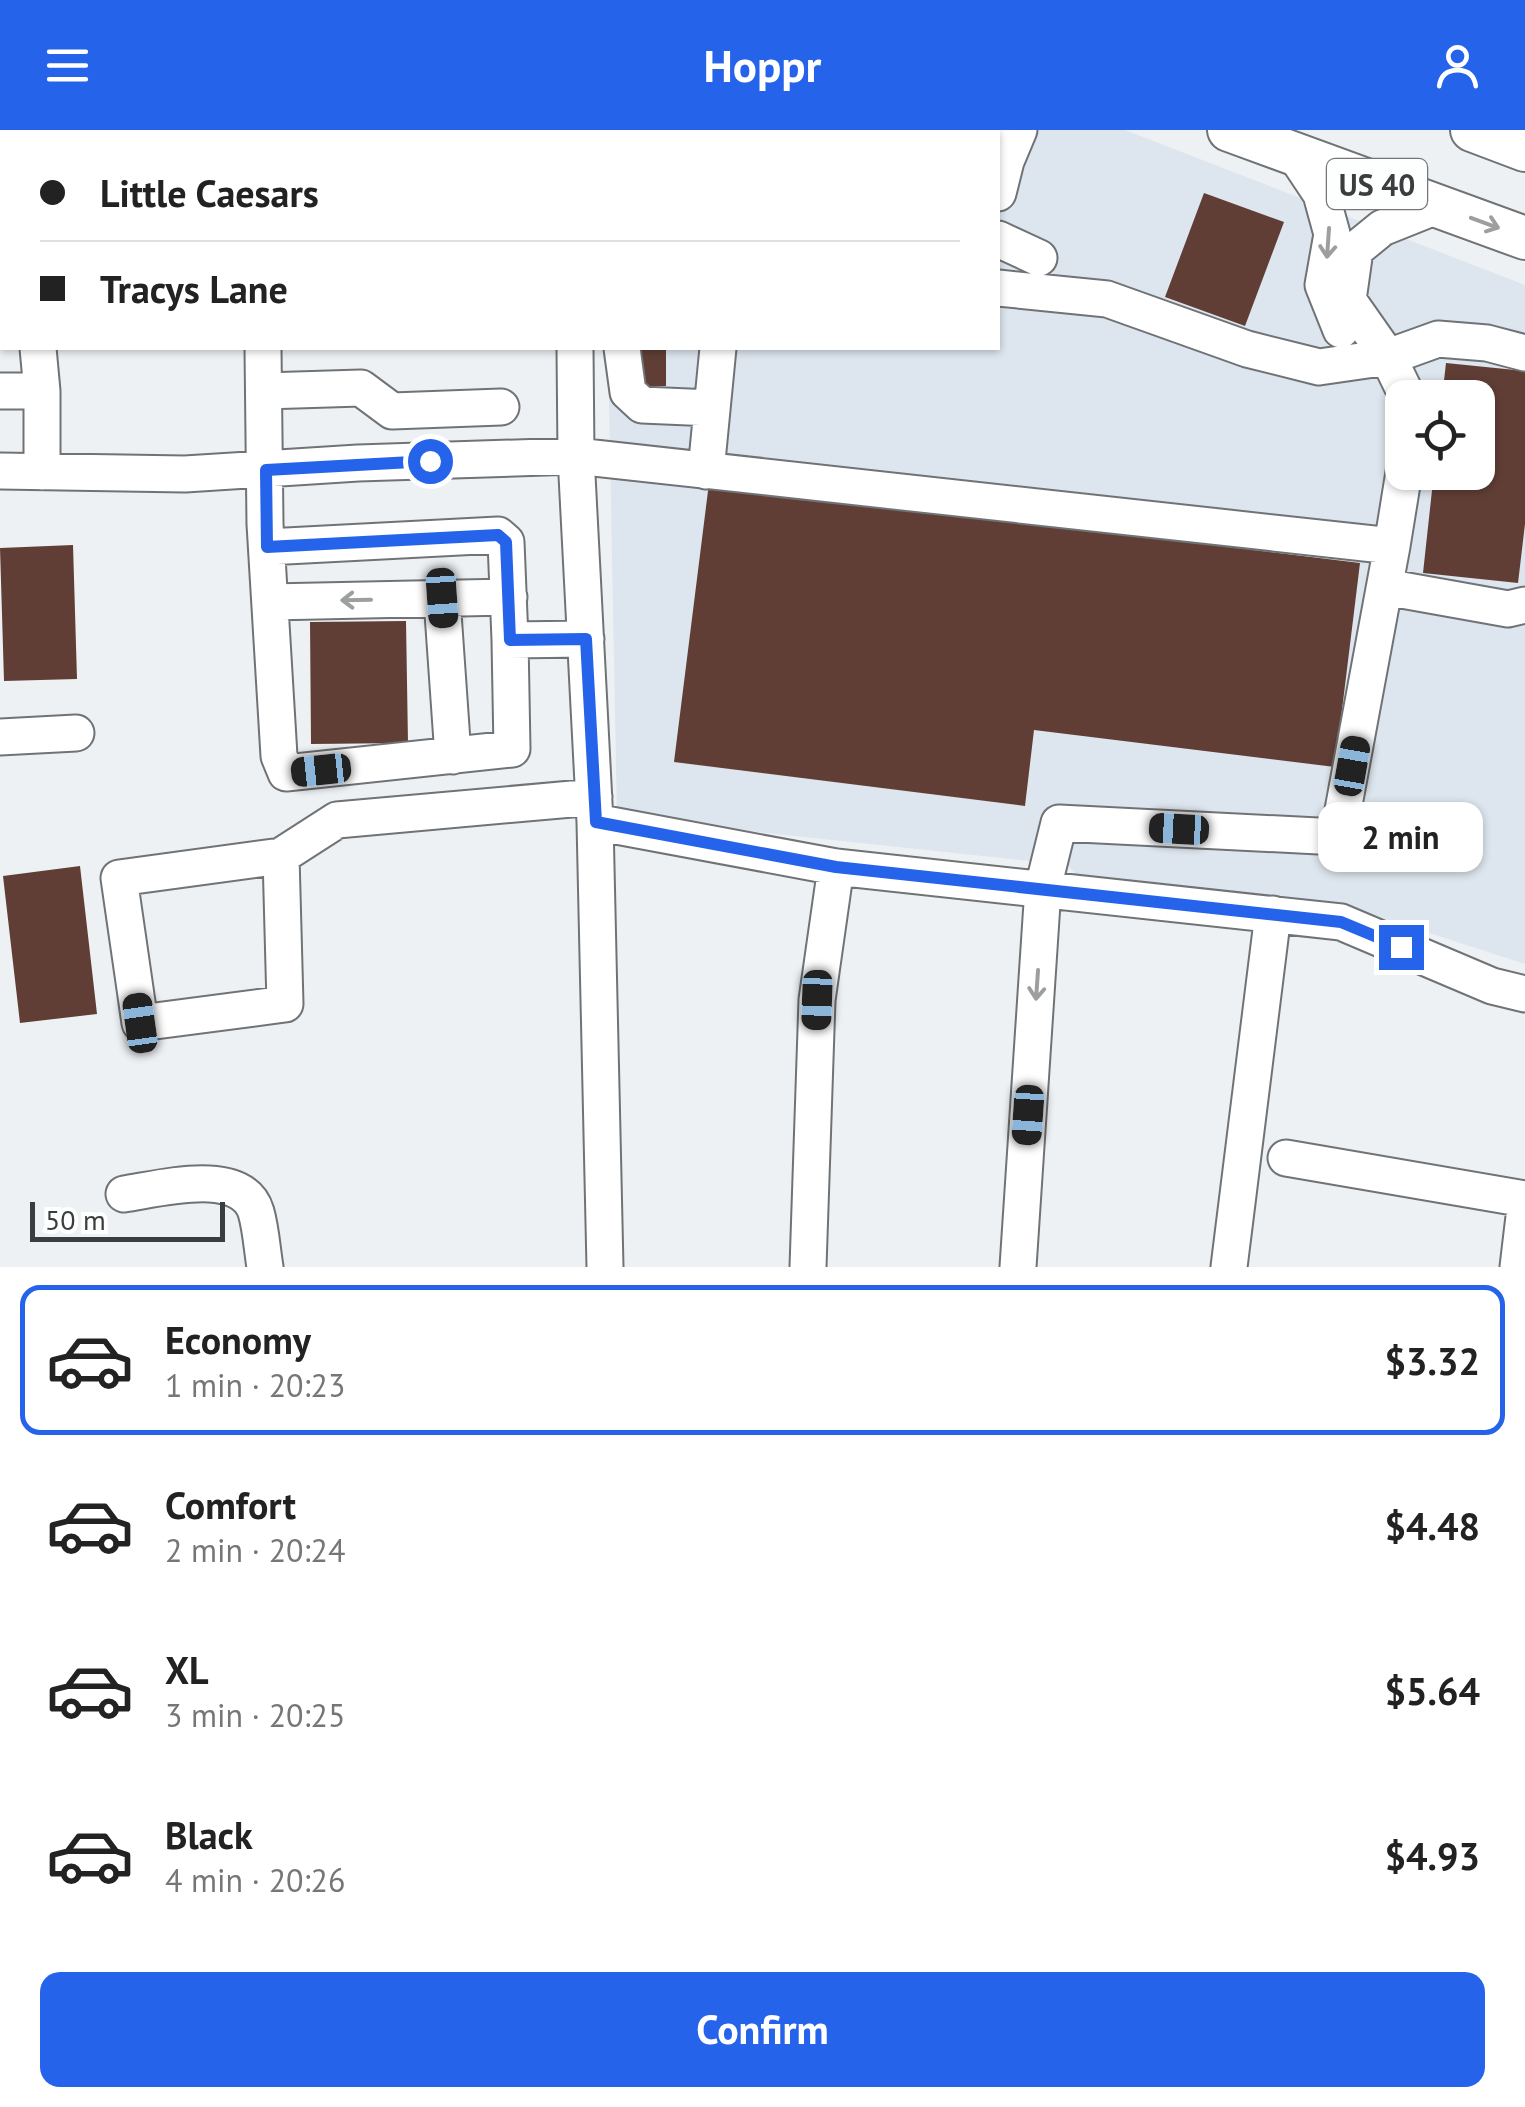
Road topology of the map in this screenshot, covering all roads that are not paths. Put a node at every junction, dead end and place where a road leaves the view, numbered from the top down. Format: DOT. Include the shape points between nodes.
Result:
graph roads {
  1 [pos="1019,130"];
  2 [pos="1229,130"];
  3 [pos="1472,130"];
  4 [pos="1525,150"];
  5 [pos="1295,155"];
  6 [pos="1000,185"];
  7 [pos="1438,206"];
  8 [pos="1525,238"];
  9 [pos="1000,240"];
  10 [pos="1038,258"];
  11 [pos="1000,288"];
  12 [pos="38,350"];
  13 [pos="262,350"];
  14 [pos="575,350"];
  15 [pos="622,350"];
  16 [pos="718,350"];
  17 [pos="1525,353"];
  18 [pos="1388,357"];
  19 [pos="1399,380"];
  20 [pos="0,391"];
  21 [pos="42,391"];
  22 [pos="264,391"];
  23 [pos="501,407"];
  24 [pos="712,408"];
  25 [pos="392,410"];
  26 [pos="576,456"];
  27 [pos="394,462"];
  28 [pos="266,470"];
  29 [pos="706,470"];
  30 [pos="0,471"];
  31 [pos="42,472"];
  32 [pos="1401,490"];
  33 [pos="1392,546"];
  34 [pos="267,547"];
  35 [pos="1384,587"];
  36 [pos="509,597"];
  37 [pos="442,598"];
  38 [pos="270,602"];
  39 [pos="1525,605"];
  40 [pos="586,639"];
  41 [pos="510,640"];
  42 [pos="76,733"];
  43 [pos="0,737"];
  44 [pos="453,756"];
  45 [pos="595,809"];
  46 [pos="281,856"];
  47 [pos="836,867"];
  48 [pos="1043,888"];
  49 [pos="1274,914"];
  50 [pos="1525,994"];
  51 [pos="1286,1158"];
  52 [pos="124,1194"];
  53 [pos="1525,1200"];
  54 [pos="1525,1208"];
  55 [pos="264,1267"];
  56 [pos="605,1267"];
  57 [pos="808,1267"];
  58 [pos="1018,1267"];
  59 [pos="1229,1267"];
  60 [pos="1518,1267"];
  1 -- 6 [label="street"];
  2 -- 5 [label="main road, US 40"];
  3 -- 4 [label="main road"];
  5 -- 7 [label="main road, US 40"];
  5 -- 18 [label="street, one-way" via="1321,194 1332,234 1323,284 1345,340"];
  7 -- 8 [label="main road, US 40, one-way"];
  7 -- 18 [label="street" via="1382,228 1355,250 1348,300"];
  9 -- 10 [label="street"];
  11 -- 18 [label="street" via="1107,299 1319,367"];
  12 -- 21 [label="street"];
  13 -- 22 [label="street"];
  14 -- 26 [label="street"];
  15 -- 24 [label="street" via="628,392 642,405"];
  16 -- 24 [label="street"];
  17 -- 18 [label="street" via="1438,339"];
  18 -- 19 [label="street"];
  20 -- 21 [label="street"];
  21 -- 31 [label="street"];
  22 -- 25 [label="street" via="361,388"];
  22 -- 28 [label="street"];
  23 -- 25 [label="street"];
  24 -- 29 [label="street"];
  25 -- 27 [label="street"];
  26 -- 27 [label="street"];
  26 -- 29 [label="street"];
  26 -- 40 [label="street"];
  27 -- 28 [label="street"];
  28 -- 31 [label="street"];
  28 -- 34 [label="street"];
  29 -- 33 [label="street"];
  30 -- 31 [label="street"];
  32 -- 33 [label="street"];
  33 -- 35 [label="street"];
  34 -- 36 [label="street" via="498,535 506,542"];
  34 -- 38 [label="street"];
  35 -- 39 [label="street" via="1508,608"];
  35 -- 48 [label="street" via="1338,837 1060,822"];
  36 -- 37 [label="street"];
  36 -- 41 [label="street"];
  37 -- 38 [label="street, one-way"];
  37 -- 44 [label="street"];
  38 -- 44 [label="street" via="279,756 286,773"];
  40 -- 41 [label="street"];
  40 -- 45 [label="street"];
  41 -- 44 [label="street" via="512,749"];
  42 -- 43 [label="street"];
  45 -- 46 [label="street" via="337,820"];
  45 -- 47 [label="street"];
  45 -- 56 [label="street"];
  46 -- 46 [label="street" via="119,878 140,1023 286,1004"];
  47 -- 48 [label="street"];
  47 -- 57 [label="street" via="817,1000"];
  48 -- 49 [label="street"];
  48 -- 58 [label="street, one-way"];
  49 -- 50 [label="street" via="1341,922"];
  49 -- 59 [label="street"];
  51 -- 53 [label="street"];
  52 -- 55 [label="street" via="214,1182 235,1188 255,1207"];
  54 -- 60 [label="street"];
}
